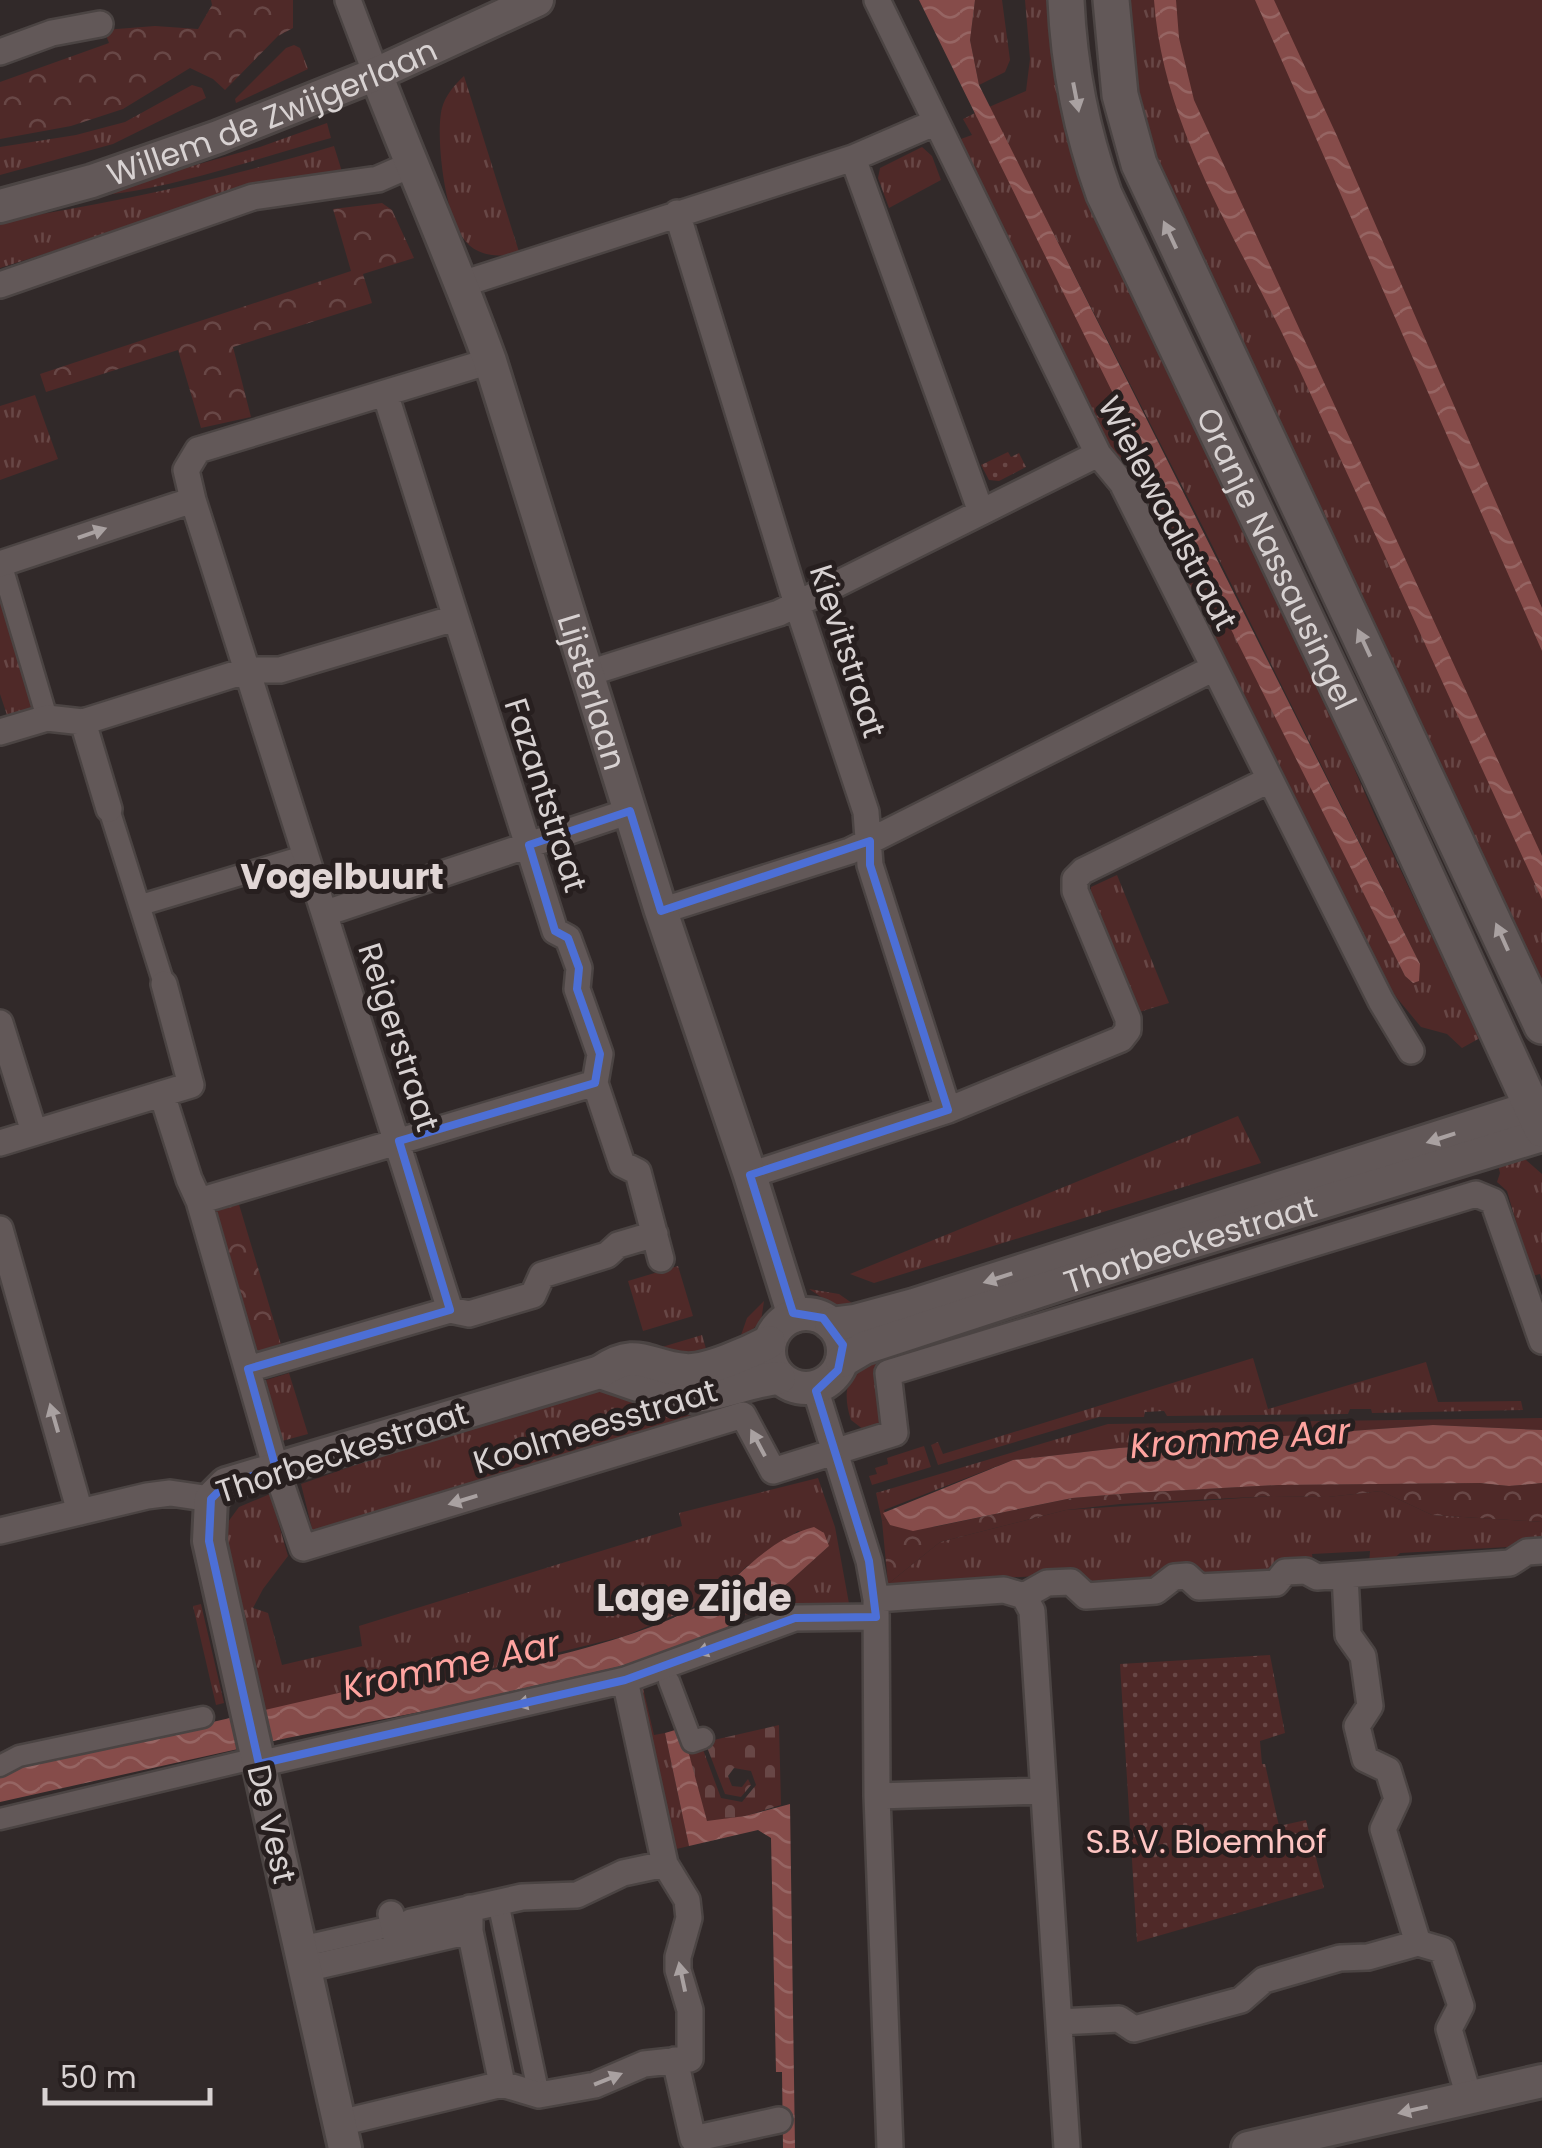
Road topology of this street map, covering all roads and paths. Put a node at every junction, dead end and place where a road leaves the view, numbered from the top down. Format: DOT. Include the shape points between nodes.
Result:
graph roads {
  1 [pos="348,0"];
  2 [pos="537,0"];
  3 [pos="877,0"];
  4 [pos="1066,0"];
  5 [pos="1111,0"];
  6 [pos="100,24"];
  7 [pos="0,52"];
  8 [pos="376,74"];
  9 [pos="934,122"];
  10 [pos="853,158"];
  11 [pos="410,165"];
  12 [pos="0,206"];
  13 [pos="677,213"];
  14 [pos="0,284"];
  15 [pos="462,284"];
  16 [pos="490,361"];
  17 [pos="385,393"];
  18 [pos="1098,454"];
  19 [pos="192,500"];
  20 [pos="981,512"];
  21 [pos="1,564"];
  22 [pos="797,604"];
  23 [pos="455,618"];
  24 [pos="1214,668"];
  25 [pos="248,670"];
  26 [pos="589,673"];
  27 [pos="47,718"];
  28 [pos="83,722"];
  29 [pos="0,732"];
  30 [pos="1269,780"];
  31 [pos="109,809"];
  32 [pos="630,811"];
  33 [pos="870,841"];
  34 [pos="528,845"];
  35 [pos="307,855"];
  36 [pos="141,905"];
  37 [pos="661,911"];
  38 [pos="326,913"];
  39 [pos="164,984"];
  40 [pos="0,1022"];
  41 [pos="1542,1026"];
  42 [pos="1412,1052"];
  43 [pos="595,1083"];
  44 [pos="162,1094"];
  45 [pos="948,1110"];
  46 [pos="1540,1120"];
  47 [pos="34,1132"];
  48 [pos="399,1141"];
  49 [pos="0,1143"];
  50 [pos="750,1175"];
  51 [pos="199,1202"];
  52 [pos="0,1229"];
  53 [pos="450,1310"];
  54 [pos="794,1316"];
  55 [pos="831,1324"];
  56 [pos="769,1342"];
  57 [pos="1542,1342"];
  58 [pos="842,1361"];
  59 [pos="248,1369"];
  60 [pos="600,1372"];
  61 [pos="779,1378"];
  62 [pos="815,1388"];
  63 [pos="836,1452"];
  64 [pos="276,1469"];
  65 [pos="212,1498"];
  66 [pos="80,1512"];
  67 [pos="0,1531"];
  68 [pos="1542,1551"];
  69 [pos="1345,1576"];
  70 [pos="1024,1596"];
  71 [pos="876,1608"];
  72 [pos="625,1680"];
  73 [pos="669,1681"];
  74 [pos="203,1717"];
  75 [pos="704,1738"];
  76 [pos="258,1761"];
  77 [pos="0,1766"];
  78 [pos="1043,1791"];
  79 [pos="877,1796"];
  80 [pos="0,1819"];
  81 [pos="665,1864"];
  82 [pos="498,1902"];
  83 [pos="470,1920"];
  84 [pos="1418,1943"];
  85 [pos="303,1958"];
  86 [pos="1059,2022"];
  87 [pos="676,2060"];
  88 [pos="1542,2081"];
  89 [pos="502,2084"];
  90 [pos="539,2095"];
  91 [pos="1469,2097"];
  92 [pos="779,2120"];
  93 [pos="342,2136"];
  94 [pos="890,2148"];
  95 [pos="1067,2148"];
  96 [pos="1252,2148"];
  1 -- 8 [label="street"];
  2 -- 8 [label="street, Willem de Zwijgerlaan"];
  3 -- 9 [label="street, Wielewaalstraat"];
  4 -- 46 [label="main road, Oranje Nassausingel, one-way" via="1074,92 1104,194"];
  41 -- 5 [label="main road, Oranje Nassausingel, one-way" via="1146,182 1120,95"];
  6 -- 7 [label="street"];
  8 -- 11 [label="street, Lijsterlaan"];
  8 -- 12 [label="street, Willem de Zwijgerlaan" via="218,137"];
  9 -- 10 [label="street"];
  9 -- 18 [label="street, Wielewaalstraat"];
  10 -- 13 [label="street"];
  10 -- 20 [label="street"];
  11 -- 14 [label="street" via="378,178 253,197"];
  11 -- 15 [label="street, Lijsterlaan"];
  13 -- 15 [label="street"];
  13 -- 22 [label="street, Kievitstraat"];
  15 -- 16 [label="street, Lijsterlaan"];
  16 -- 17 [label="street"];
  16 -- 26 [label="street, Lijsterlaan"];
  17 -- 19 [label="street" via="198,450 186,470"];
  17 -- 23 [label="street, Fazantstraat"];
  18 -- 20 [label="street"];
  18 -- 24 [label="street, Wielewaalstraat" via="1122,482"];
  21 -- 19 [label="street, one-way"];
  19 -- 25 [label="street, Reigerstraat"];
  20 -- 22 [label="street"];
  21 -- 27 [label="street"];
  22 -- 26 [label="street"];
  22 -- 33 [label="street, Kievitstraat"];
  23 -- 25 [label="street" via="280,670"];
  23 -- 34 [label="street, Fazantstraat"];
  24 -- 30 [label="street, Wielewaalstraat"];
  24 -- 33 [label="street"];
  25 -- 28 [label="street"];
  25 -- 35 [label="street, Reigerstraat"];
  26 -- 32 [label="street, Lijsterlaan"];
  27 -- 28 [label="street"];
  27 -- 29 [label="street"];
  28 -- 31 [label="street"];
  30 -- 42 [label="street, Wielewaalstraat"];
  30 -- 45 [label="street" via="1076,879 1075,891 1128,1020 1121,1039"];
  31 -- 36 [label="street"];
  32 -- 34 [label="street"];
  32 -- 37 [label="street, Lijsterlaan"];
  33 -- 37 [label="street"];
  33 -- 45 [label="street, Kievitstraat" via="870,865"];
  34 -- 38 [label="street"];
  34 -- 43 [label="street, Fazantstraat" via="554,931 568,938 579,968 577,988 600,1054"];
  35 -- 36 [label="street"];
  35 -- 38 [label="street, Reigerstraat"];
  36 -- 39 [label="street"];
  37 -- 50 [label="street, Lijsterlaan"];
  38 -- 48 [label="street, Reigerstraat"];
  39 -- 44 [label="street" via="191,1085"];
  40 -- 47 [label="street"];
  43 -- 48 [label="street"];
  43 -- 53 [label="street, Fazantstraat" via="622,1164 638,1172 658,1246 618,1245 542,1275 533,1294 469,1314"];
  44 -- 47 [label="street"];
  44 -- 51 [label="street"];
  45 -- 50 [label="street"];
  46 -- 55 [label="street, Thorbeckestraat, one-way"];
  46 -- 58 [label="street, Thorbeckestraat" via="869,1346"];
  47 -- 49 [label="street"];
  48 -- 51 [label="street"];
  48 -- 53 [label="street, Reigerstraat"];
  50 -- 54 [label="street, Lijsterlaan"];
  51 -- 59 [label="street"];
  66 -- 52 [label="street, one-way"];
  53 -- 59 [label="street"];
  54 -- 55 [label="street" via="814,1315"];
  54 -- 56 [label="street"];
  55 -- 58 [label="street"];
  56 -- 60 [label="street, Thorbeckestraat" via="687,1371 639,1357"];
  56 -- 61 [label="street" via="769,1361"];
  57 -- 63 [label="street, Koolmeesstraat" via="1494,1202 1476,1194 888,1373 895,1432"];
  58 -- 62 [label="street"];
  59 -- 64 [label="street"];
  60 -- 61 [label="street" via="677,1396"];
  60 -- 64 [label="street, Thorbeckestraat"];
  61 -- 62 [label="street" via="796,1388"];
  62 -- 63 [label="street"];
  63 -- 64 [label="street, Koolmeesstraat, one-way" via="773,1470 743,1415 303,1548"];
  63 -- 71 [label="street"];
  64 -- 65 [label="street, Thorbeckestraat" via="226,1484"];
  65 -- 66 [label="street, Thorbeckestraat" via="170,1492"];
  65 -- 76 [label="street, De Vest" via="209,1542"];
  66 -- 67 [label="street, Thorbeckestraat"];
  68 -- 69 [label="street" via="1510,1563"];
  69 -- 70 [label="street" via="1286,1572 1276,1583 1199,1587 1187,1576 1174,1577 1156,1591 1086,1596 1071,1582 1047,1583"];
  69 -- 84 [label="street" via="1348,1635 1362,1656 1370,1706 1357,1726 1365,1760 1388,1770 1397,1799 1383,1829"];
  70 -- 71 [label="street" via="1004,1590"];
  70 -- 78 [label="street" via="1032,1611"];
  71 -- 72 [label="street, one-way" via="795,1618"];
  71 -- 79 [label="street"];
  72 -- 76 [label="street, one-way"];
  72 -- 81 [label="street"];
  73 -- 75 [label="street" via="692,1742"];
  74 -- 77 [label="street" via="18,1756"];
  76 -- 80 [label="street"];
  76 -- 85 [label="street, De Vest"];
  78 -- 79 [label="street"];
  78 -- 86 [label="street"];
  79 -- 94 [label="street"];
  81 -- 82 [label="street" via="577,1895"];
  87 -- 81 [label="street, one-way" via="690,2059 690,2010 678,1970 688,1900"];
  82 -- 83 [label="street"];
  82 -- 90 [label="street"];
  83 -- 85 [label="street" via="398,1927"];
  83 -- 89 [label="street"];
  84 -- 86 [label="street" via="1264,1980 1241,2000 1134,2029 1119,2019"];
  84 -- 91 [label="street" via="1442,1950 1461,2006 1449,2029"];
  85 -- 93 [label="street, De Vest"];
  86 -- 95 [label="street"];
  90 -- 87 [label="street, one-way"];
  87 -- 92 [label="street" via="693,2139"];
  88 -- 91 [label="street"];
  89 -- 90 [label="street"];
  89 -- 93 [label="street"];
  91 -- 96 [label="street, one-way"];
}
